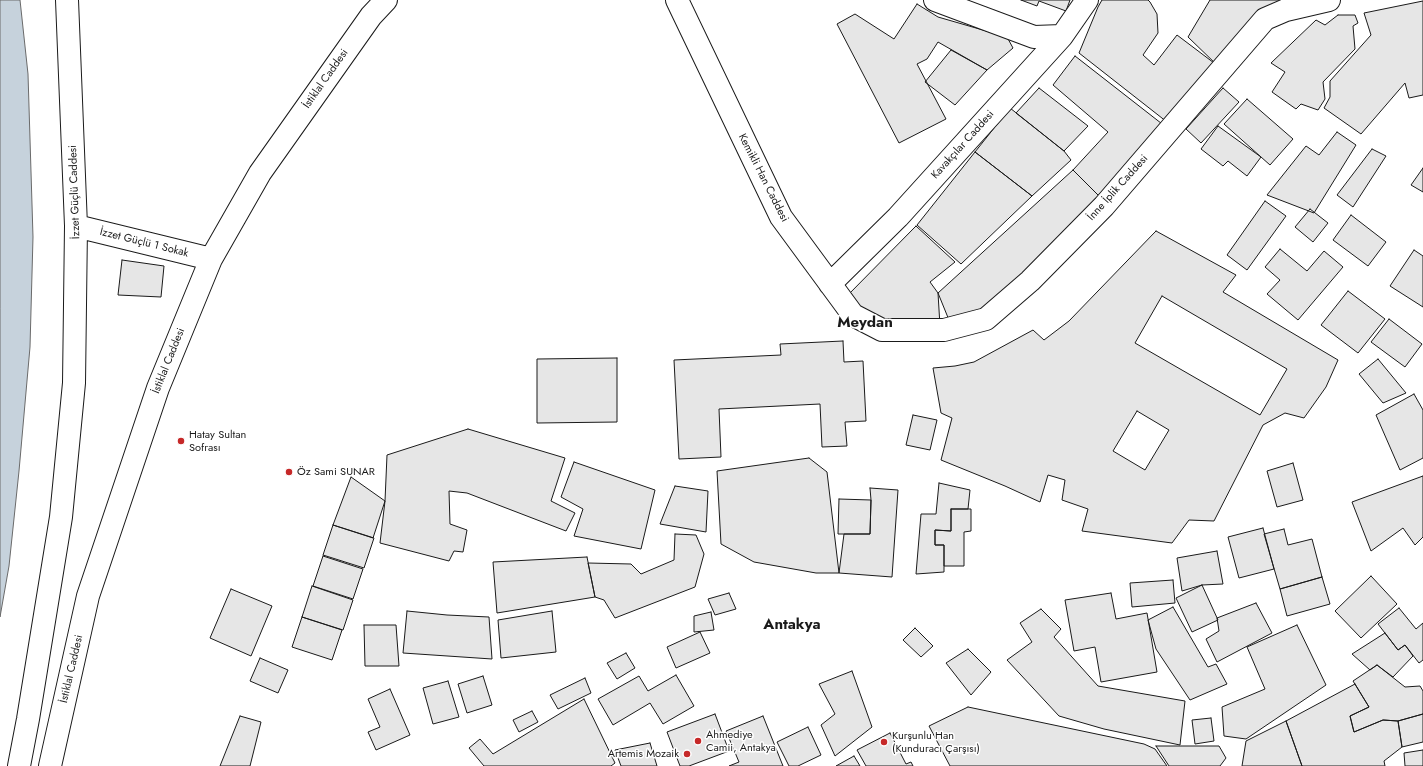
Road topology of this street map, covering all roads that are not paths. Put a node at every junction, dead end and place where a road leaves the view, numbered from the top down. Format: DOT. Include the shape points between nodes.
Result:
graph roads {
  1 [pos="67,0"];
  2 [pos="386,0"];
  3 [pos="677,0"];
  4 [pos="935,0"];
  5 [pos="1087,0"];
  6 [pos="1329,0"];
  7 [pos="1062,36"];
  8 [pos="76,226"];
  9 [pos="211,259"];
  10 [pos="830,284"];
  11 [pos="882,330"];
  12 [pos="19,766"];
  13 [pos="50,766"];
  1 -- 8 [label="main road, İzzet Güçlü Caddesi"];
  2 -- 9 [label="main road, İstiklal Caddesi" via="371,16 260,173"];
  3 -- 10 [label="main road, Kemikli Han Caddesi" via="781,217"];
  4 -- 7 [label="main road" via="1034,36"];
  5 -- 7 [label="main road, Kavakçılar Caddesi"];
  6 -- 11 [label="main road, İnne İplik Caddesi" via="1286,10 1265,19 1104,206 1030,281 986,319 944,330"];
  7 -- 10 [label="main road, Kavakçılar Caddesi" via="898,217"];
  8 -- 9 [label="main road, İzzet Güçlü 1 Sokak"];
  8 -- 12 [label="main road, İzzet Güçlü Caddesi" via="74,384 61,517"];
  9 -- 13 [label="main road, İstiklal Caddesi" via="158,388 88,596"];
  10 -- 11 [label="main road, Kemikli Han Caddesi" via="853,315"];
}
